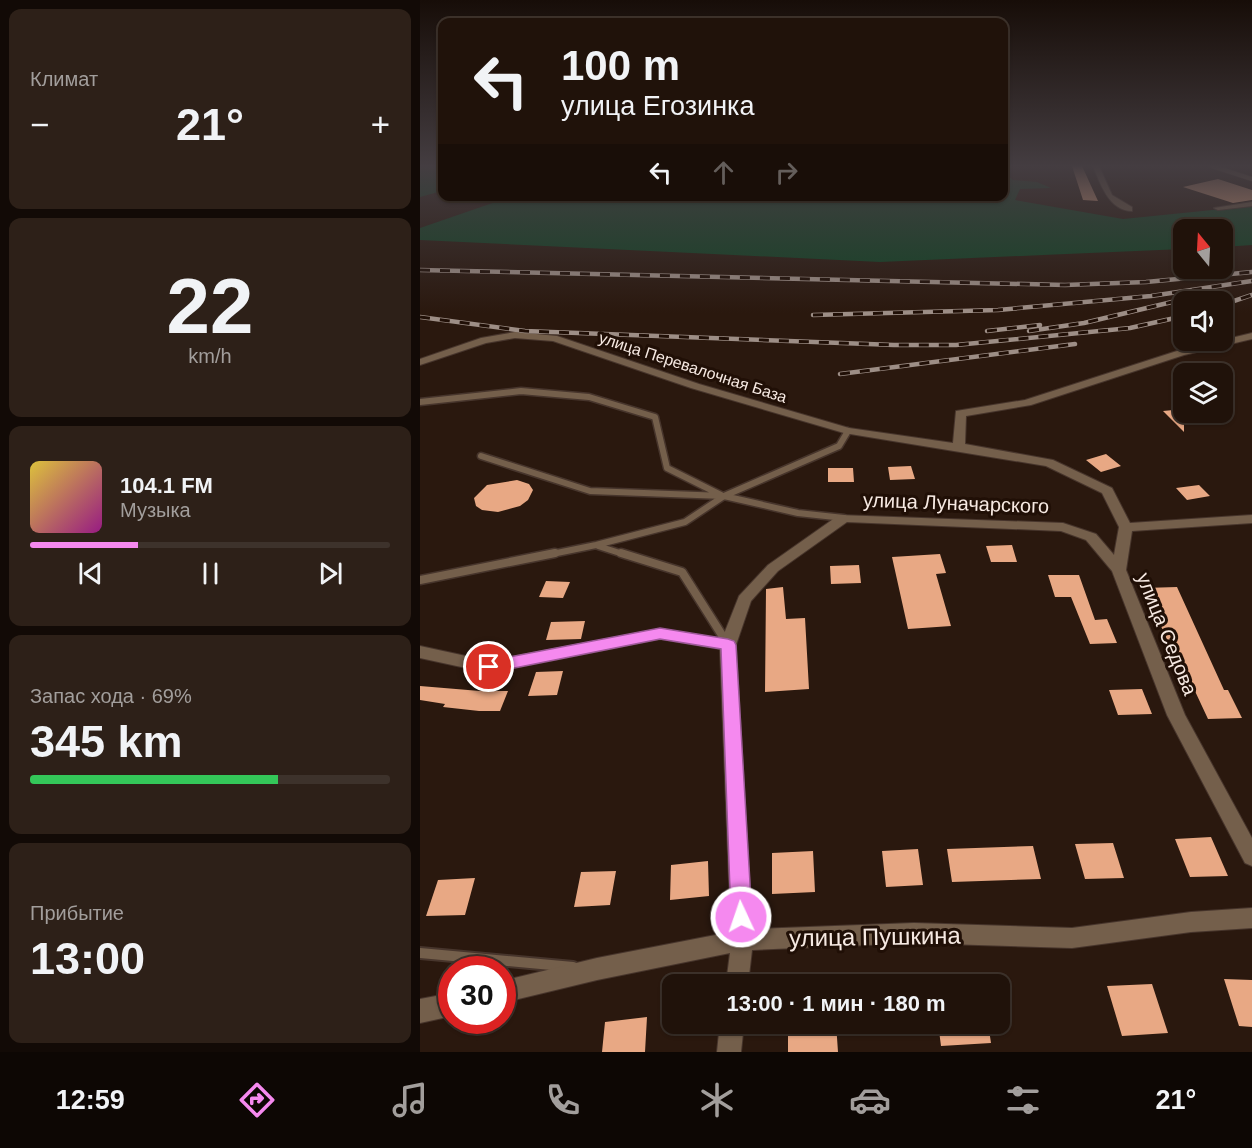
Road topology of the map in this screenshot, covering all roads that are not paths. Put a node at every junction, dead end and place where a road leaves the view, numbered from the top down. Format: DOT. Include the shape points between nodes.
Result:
graph roads {
  1 [pos="1252,336"];
  2 [pos="420,362"];
  3 [pos="420,402"];
  4 [pos="848,431"];
  5 [pos="958,447"];
  6 [pos="482,456"];
  7 [pos="724,496"];
  8 [pos="844,518"];
  9 [pos="1252,519"];
  10 [pos="1126,527"];
  11 [pos="596,545"];
  12 [pos="1119,570"];
  13 [pos="420,580"];
  14 [pos="728,645"];
  15 [pos="420,652"];
  16 [pos="1252,857"];
  17 [pos="1252,918"];
  18 [pos="742,940"];
  19 [pos="420,953"];
  20 [pos="597,969"];
  21 [pos="738,974"];
  22 [pos="516,989"];
  23 [pos="438,1007"];
  24 [pos="420,1011"];
  25 [pos="731,1034"];
  26 [pos="729,1052"];
  1 -- 5 [label="street" via="1181,353 1027,403 960,413"];
  2 -- 4 [label="street, улица Перевалочная База" via="484,340 516,335 554,338 695,386"];
  3 -- 7 [label="lane" via="521,391 589,397 655,417 667,468"];
  4 -- 5 [label="street, улица Перевалочная База"];
  4 -- 7 [label="lane" via="839,446"];
  5 -- 10 [label="street" via="1049,463 1107,491"];
  6 -- 7 [label="lane" via="590,491"];
  7 -- 8 [label="lane" via="798,513"];
  7 -- 11 [label="lane" via="685,522"];
  8 -- 12 [label="street, улица Луначарского" via="1063,527 1091,537"];
  8 -- 14 [label="street, улица Луначарского" via="773,568 744,600"];
  9 -- 10 [label="street"];
  10 -- 12 [label="street, улица Седова"];
  11 -- 13 [label="lane"];
  11 -- 14 [label="lane" via="682,572"];
  12 -- 16 [label="street, улица Седова" via="1176,714"];
  14 -- 15 [label="street" via="660,634 489,667"];
  14 -- 18 [label="street"];
  17 -- 18 [label="street, улица Пушкина" via="1072,938 914,933"];
  18 -- 20 [label="street, улица Пушкина"];
  18 -- 21 [label="street"];
  19 -- 20 [label="lane"];
  20 -- 22 [label="street, улица Пушкина"];
  23 -- 24 [label="street"];
  25 -- 26 [label="street"];
}
